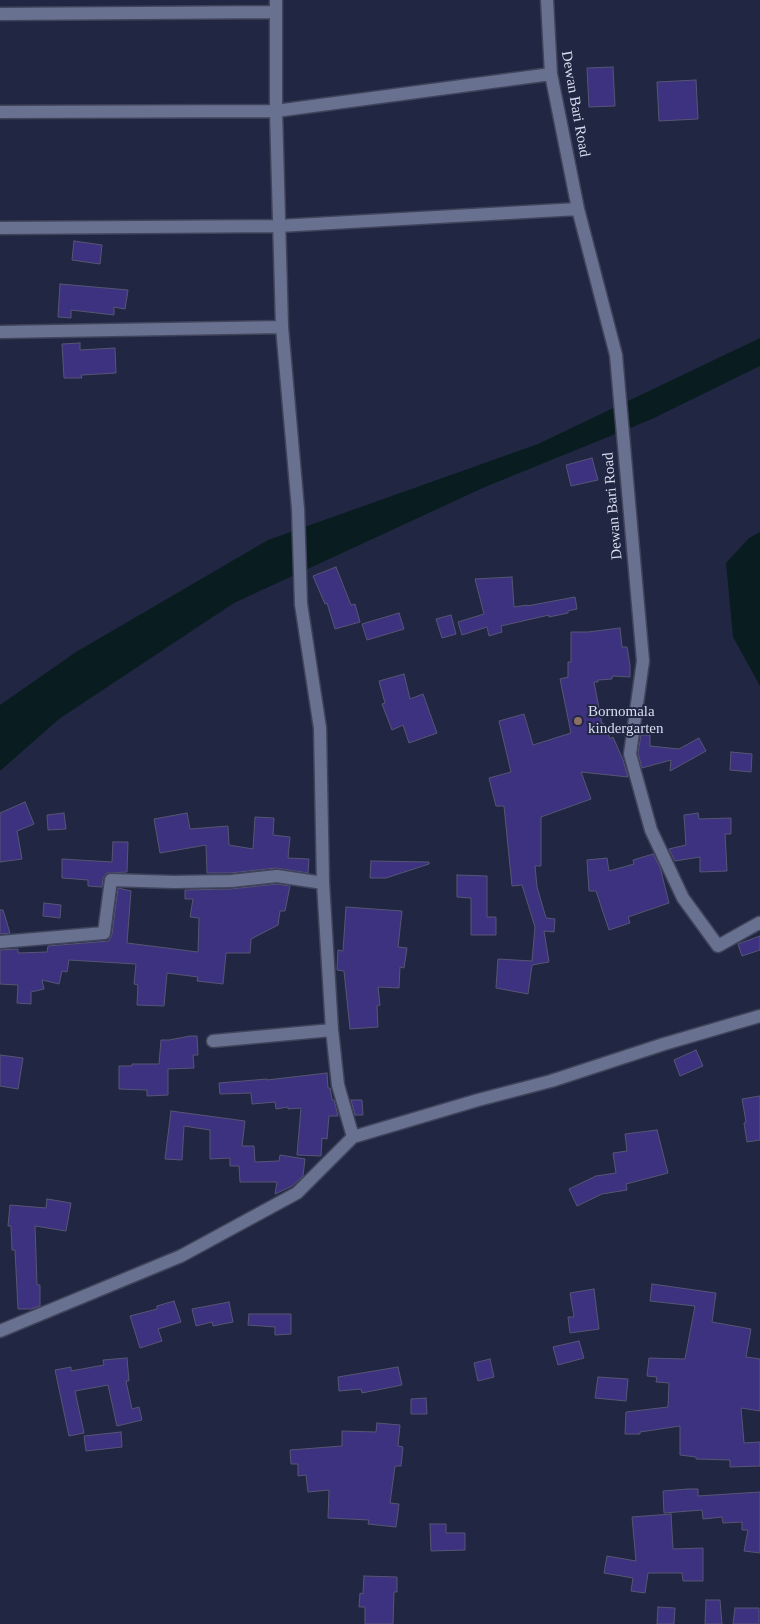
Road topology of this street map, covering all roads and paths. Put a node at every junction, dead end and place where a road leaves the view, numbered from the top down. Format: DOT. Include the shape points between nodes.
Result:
graph roads {
  1 [pos="547,0"];
  2 [pos="276,6"];
  3 [pos="0,14"];
  4 [pos="551,74"];
  5 [pos="276,111"];
  6 [pos="0,112"];
  7 [pos="578,209"];
  8 [pos="279,226"];
  9 [pos="0,228"];
  10 [pos="282,327"];
  11 [pos="0,332"];
  12 [pos="323,882"];
  13 [pos="760,924"];
  14 [pos="0,942"];
  15 [pos="760,1016"];
  16 [pos="332,1030"];
  17 [pos="213,1041"];
  18 [pos="353,1137"];
  19 [pos="0,1330"];
  1 -- 4 [label="street, Dewan Bari Road"];
  2 -- 3 [label="street"];
  2 -- 5 [label="street"];
  4 -- 5 [label="street"];
  4 -- 7 [label="street, Dewan Bari Road"];
  5 -- 6 [label="street"];
  5 -- 8 [label="street"];
  7 -- 8 [label="street"];
  7 -- 13 [label="street, Dewan Bari Road" via="616,355 630,501 643,661 630,754 651,830 683,898 718,946"];
  8 -- 9 [label="street"];
  8 -- 10 [label="street"];
  10 -- 11 [label="street"];
  10 -- 12 [label="street" via="298,509 301,604 320,728"];
  12 -- 14 [label="street" via="276,876 222,881 111,880 104,933"];
  12 -- 16 [label="street"];
  15 -- 18 [label="street" via="551,1081"];
  16 -- 17 [label="street"];
  16 -- 18 [label="street" via="338,1085"];
  18 -- 19 [label="street" via="297,1193 181,1256"];
}
